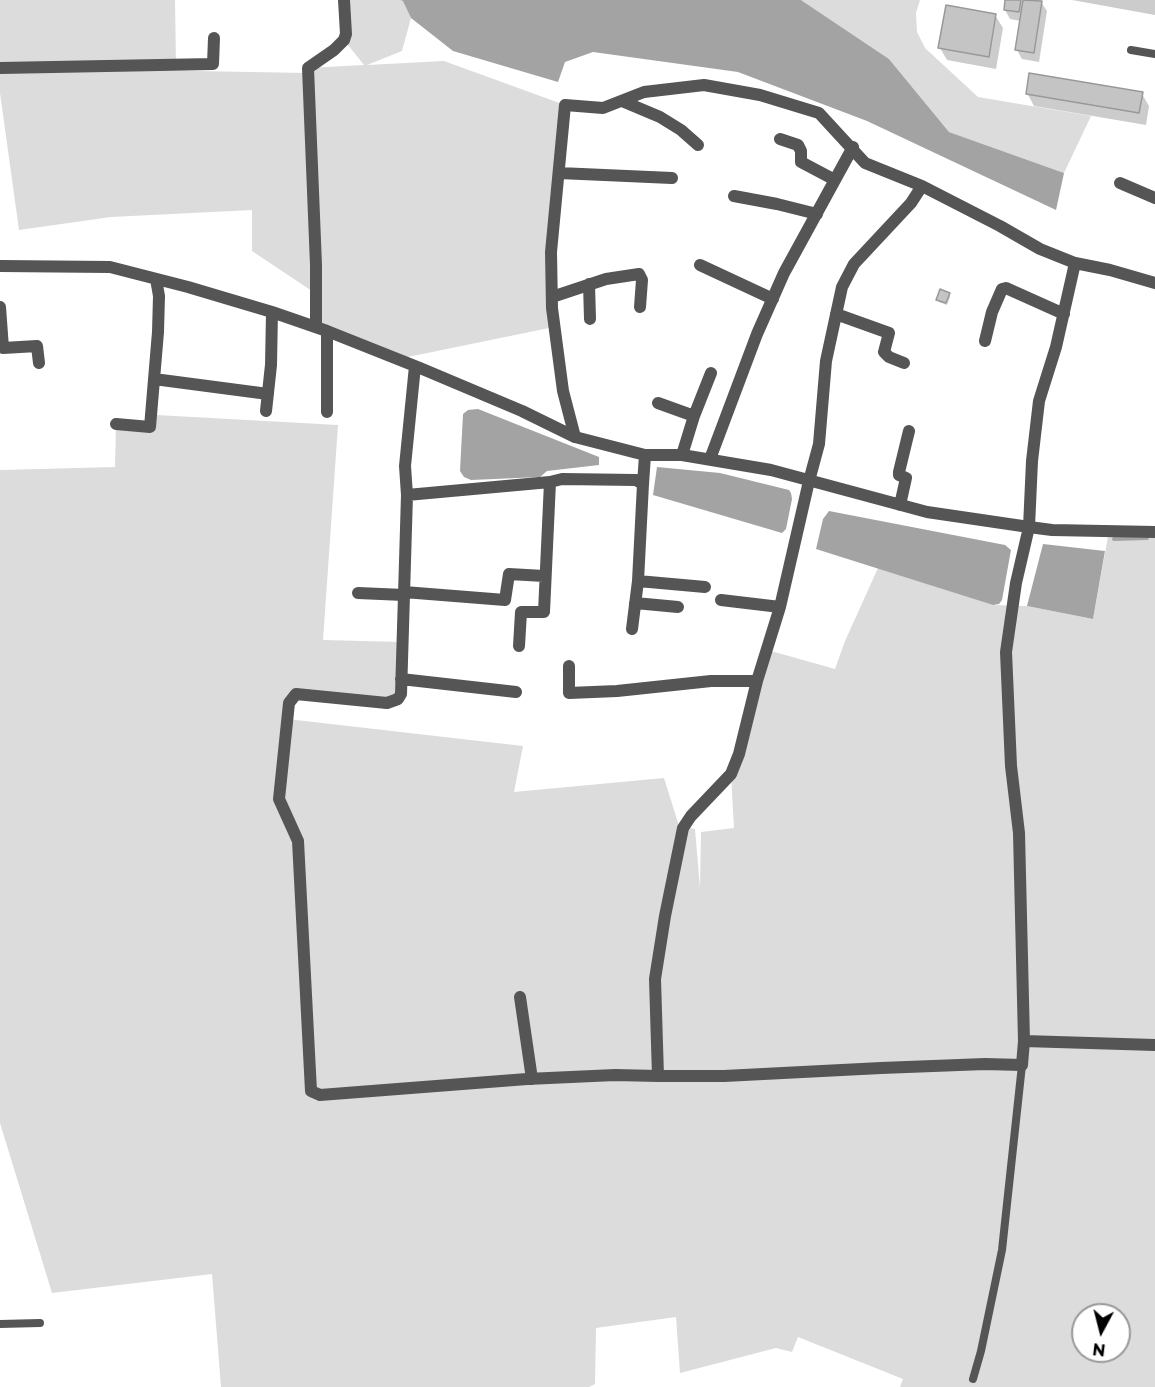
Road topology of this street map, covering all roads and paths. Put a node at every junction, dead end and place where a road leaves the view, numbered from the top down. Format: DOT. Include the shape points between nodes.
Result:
graph roads {
  1 [pos="344,0"];
  2 [pos="214,38"];
  3 [pos="1131,50"];
  4 [pos="1155,54"];
  5 [pos="0,68"];
  6 [pos="622,101"];
  7 [pos="780,139"];
  8 [pos="698,145"];
  9 [pos="853,147"];
  10 [pos="559,173"];
  11 [pos="672,178"];
  12 [pos="835,180"];
  13 [pos="1120,183"];
  14 [pos="922,186"];
  15 [pos="734,196"];
  16 [pos="1155,198"];
  17 [pos="817,214"];
  18 [pos="1076,263"];
  19 [pos="700,265"];
  20 [pos="0,266"];
  21 [pos="156,279"];
  22 [pos="1155,283"];
  23 [pos="589,284"];
  24 [pos="552,297"];
  25 [pos="773,298"];
  26 [pos="0,307"];
  27 [pos="640,307"];
  28 [pos="272,312"];
  29 [pos="836,314"];
  30 [pos="1064,314"];
  31 [pos="590,319"];
  32 [pos="322,329"];
  33 [pos="985,341"];
  34 [pos="39,363"];
  35 [pos="904,363"];
  36 [pos="415,366"];
  37 [pos="711,373"];
  38 [pos="154,379"];
  39 [pos="268,394"];
  40 [pos="658,403"];
  41 [pos="266,411"];
  42 [pos="327,412"];
  43 [pos="694,416"];
  44 [pos="116,424"];
  45 [pos="909,431"];
  46 [pos="575,437"];
  47 [pos="682,454"];
  48 [pos="645,455"];
  49 [pos="710,459"];
  50 [pos="809,481"];
  51 [pos="550,482"];
  52 [pos="643,484"];
  53 [pos="407,495"];
  54 [pos="900,505"];
  55 [pos="1029,527"];
  56 [pos="1155,531"];
  57 [pos="544,576"];
  58 [pos="638,582"];
  59 [pos="705,587"];
  60 [pos="358,592"];
  61 [pos="404,593"];
  62 [pos="721,600"];
  63 [pos="635,603"];
  64 [pos="678,607"];
  65 [pos="780,607"];
  66 [pos="632,629"];
  67 [pos="519,646"];
  68 [pos="569,666"];
  69 [pos="401,680"];
  70 [pos="758,681"];
  71 [pos="516,692"];
  72 [pos="520,997"];
  73 [pos="1024,1041"];
  74 [pos="1155,1045"];
  75 [pos="1022,1065"];
  76 [pos="658,1076"];
  77 [pos="531,1079"];
  78 [pos="40,1323"];
  79 [pos="0,1324"];
  80 [pos="973,1379"];
  1 -- 32 [label="street" via="344,40 308,68"];
  2 -- 5 [label="street" via="213,64"];
  3 -- 4 [label="lane"];
  6 -- 8 [label="street" via="660,117"];
  6 -- 9 [label="street" via="644,92 704,85 760,95 819,113"];
  6 -- 10 [label="street" via="603,108 565,105"];
  7 -- 12 [label="street" via="798,145 801,162"];
  9 -- 12 [label="street"];
  9 -- 14 [label="street" via="866,162"];
  10 -- 11 [label="street"];
  10 -- 24 [label="street" via="551,252"];
  12 -- 17 [label="street"];
  13 -- 16 [label="street"];
  14 -- 18 [label="street" via="1040,249"];
  14 -- 29 [label="street" via="854,264 842,287"];
  15 -- 17 [label="street"];
  17 -- 25 [label="street"];
  18 -- 22 [label="street"];
  18 -- 30 [label="street"];
  19 -- 25 [label="street"];
  20 -- 21 [label="street" via="110,267"];
  21 -- 28 [label="street"];
  21 -- 38 [label="street" via="159,332"];
  23 -- 24 [label="street"];
  23 -- 27 [label="street" via="639,274"];
  23 -- 31 [label="street"];
  24 -- 46 [label="street" via="563,391"];
  25 -- 49 [label="street"];
  26 -- 34 [label="street" via="3,348 37,346"];
  28 -- 32 [label="street"];
  28 -- 39 [label="street"];
  29 -- 35 [label="street" via="890,333 884,352"];
  29 -- 50 [label="street" via="826,361 819,444"];
  30 -- 33 [label="street" via="1006,288 992,312"];
  30 -- 55 [label="street" via="1039,401"];
  32 -- 36 [label="street"];
  32 -- 42 [label="street"];
  36 -- 46 [label="street"];
  36 -- 53 [label="street" via="405,466"];
  37 -- 43 [label="street"];
  38 -- 39 [label="street"];
  38 -- 44 [label="street" via="150,427"];
  39 -- 41 [label="street"];
  40 -- 43 [label="street"];
  43 -- 47 [label="street"];
  45 -- 54 [label="street" via="899,472 899,476 906,478"];
  46 -- 48 [label="street"];
  47 -- 48 [label="street"];
  47 -- 49 [label="street"];
  48 -- 52 [label="street"];
  49 -- 50 [label="street"];
  50 -- 54 [label="street"];
  50 -- 65 [label="street"];
  51 -- 52 [label="street" via="636,480"];
  51 -- 53 [label="street"];
  51 -- 57 [label="street"];
  52 -- 58 [label="street"];
  53 -- 61 [label="street"];
  54 -- 55 [label="street"];
  55 -- 56 [label="street"];
  55 -- 73 [label="street" via="1006,652 1011,766 1019,833"];
  57 -- 61 [label="street" via="509,574 505,600"];
  57 -- 67 [label="street" via="544,612 521,612"];
  58 -- 59 [label="street"];
  58 -- 63 [label="street"];
  60 -- 61 [label="street"];
  61 -- 69 [label="street"];
  62 -- 65 [label="street"];
  63 -- 64 [label="street"];
  63 -- 66 [label="street"];
  65 -- 70 [label="street"];
  68 -- 70 [label="street" via="569,693"];
  69 -- 71 [label="street"];
  69 -- 77 [label="street" via="400,694 393,702 296,694 288,704 279,800 298,841 311,1091 320,1095"];
  70 -- 76 [label="street" via="731,774 683,828 656,979"];
  72 -- 77 [label="street"];
  73 -- 74 [label="street"];
  73 -- 75 [label="street"];
  75 -- 76 [label="street"];
  75 -- 80 [label="lane" via="1002,1251"];
  76 -- 77 [label="street"];
  78 -- 79 [label="lane"];
}
